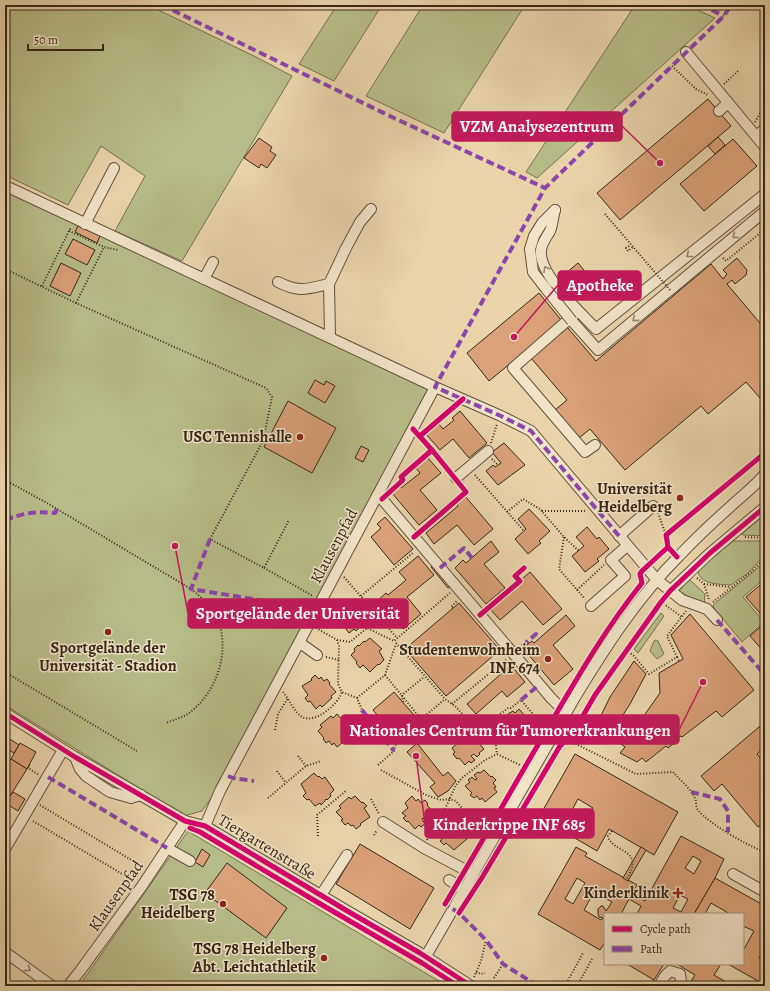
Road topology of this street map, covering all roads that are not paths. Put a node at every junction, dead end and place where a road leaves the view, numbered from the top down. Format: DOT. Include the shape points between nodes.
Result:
graph roads {
  1 [pos="686,52"];
  2 [pos="728,103"];
  3 [pos="719,111"];
  4 [pos="765,129"];
  5 [pos="754,133"];
  6 [pos="765,147"];
  7 [pos="114,168"];
  8 [pos="10,188"];
  9 [pos="765,194"];
  10 [pos="370,209"];
  11 [pos="765,211"];
  12 [pos="85,224"];
  13 [pos="213,262"];
  14 [pos="204,279"];
  15 [pos="278,282"];
  16 [pos="329,284"];
  17 [pos="579,311"];
  18 [pos="330,337"];
  19 [pos="435,387"];
  20 [pos="595,444"];
  21 [pos="490,455"];
  22 [pos="765,474"];
  23 [pos="456,478"];
  24 [pos="765,482"];
  25 [pos="754,487"];
  26 [pos="377,496"];
  27 [pos="653,506"];
  28 [pos="765,507"];
  29 [pos="619,536"];
  30 [pos="627,546"];
  31 [pos="657,580"];
  32 [pos="670,591"];
  33 [pos="592,606"];
  34 [pos="717,620"];
  35 [pos="300,643"];
  36 [pos="317,655"];
  37 [pos="567,711"];
  38 [pos="5,713"];
  39 [pos="64,750"];
  40 [pos="185,821"];
  41 [pos="383,822"];
  42 [pos="205,826"];
  43 [pos="167,848"];
  44 [pos="5,849"];
  45 [pos="347,855"];
  46 [pos="190,861"];
  47 [pos="473,874"];
  48 [pos="733,874"];
  49 [pos="449,880"];
  50 [pos="464,890"];
  51 [pos="765,892"];
  52 [pos="321,895"];
  53 [pos="5,952"];
  54 [pos="426,956"];
  55 [pos="52,986"];
  56 [pos="68,986"];
  57 [pos="470,986"];
  58 [pos="659,986"];
  59 [pos="678,986"];
  1 -- 2 [label="street"];
  2 -- 3 [label="street"];
  2 -- 5 [label="street" via="741,126"];
  4 -- 5 [label="street"];
  5 -- 6 [label="street"];
  7 -- 12 [label="street"];
  8 -- 12 [label="street"];
  9 -- 17 [label="street, one-way" via="596,329"];
  10 -- 16 [label="street" via="360,222"];
  11 -- 17 [label="street, bridge" via="598,350 533,272 530,248 534,236 555,210 550,230 541,249 543,266 554,283"];
  12 -- 14 [label="street"];
  13 -- 14 [label="street"];
  14 -- 18 [label="street"];
  15 -- 16 [label="street" via="299,290"];
  16 -- 18 [label="street"];
  17 -- 20 [label="street" via="513,368 585,452"];
  18 -- 19 [label="street"];
  19 -- 26 [label="street, Klausenpfad"];
  19 -- 29 [label="street" via="531,431"];
  21 -- 23 [label="street"];
  22 -- 25 [label="street"];
  24 -- 25 [label="street"];
  25 -- 31 [label="street" via="702,533"];
  26 -- 35 [label="street, Klausenpfad"];
  26 -- 37 [label="street" via="382,498 551,698"];
  27 -- 29 [label="street"];
  28 -- 32 [label="street"];
  29 -- 30 [label="street"];
  30 -- 31 [label="street"];
  30 -- 33 [label="street" via="611,560 625,576"];
  31 -- 32 [label="street"];
  31 -- 37 [label="street" via="630,613"];
  32 -- 34 [label="street" via="682,600 708,609"];
  35 -- 36 [label="street"];
  35 -- 42 [label="street, Klausenpfad" via="220,791"];
  37 -- 47 [label="street"];
  38 -- 39 [label="street, Tiergartenstraße"];
  39 -- 40 [label="street, Tiergartenstraße"];
  39 -- 44 [label="street"];
  40 -- 42 [label="street, Tiergartenstraße"];
  40 -- 43 [label="street, Klausenpfad"];
  41 -- 47 [label="street" via="424,848"];
  42 -- 52 [label="street, Tiergartenstraße"];
  43 -- 46 [label="street"];
  43 -- 56 [label="street, Klausenpfad"];
  45 -- 52 [label="street"];
  47 -- 50 [label="street"];
  48 -- 51 [label="street"];
  49 -- 50 [label="street"];
  50 -- 54 [label="street"];
  52 -- 54 [label="street, Tiergartenstraße"];
  53 -- 55 [label="street, one-way"];
  54 -- 57 [label="street, Tiergartenstraße"];
  58 -- 59 [label="street" via="670,971 680,974 681,981"];
}
